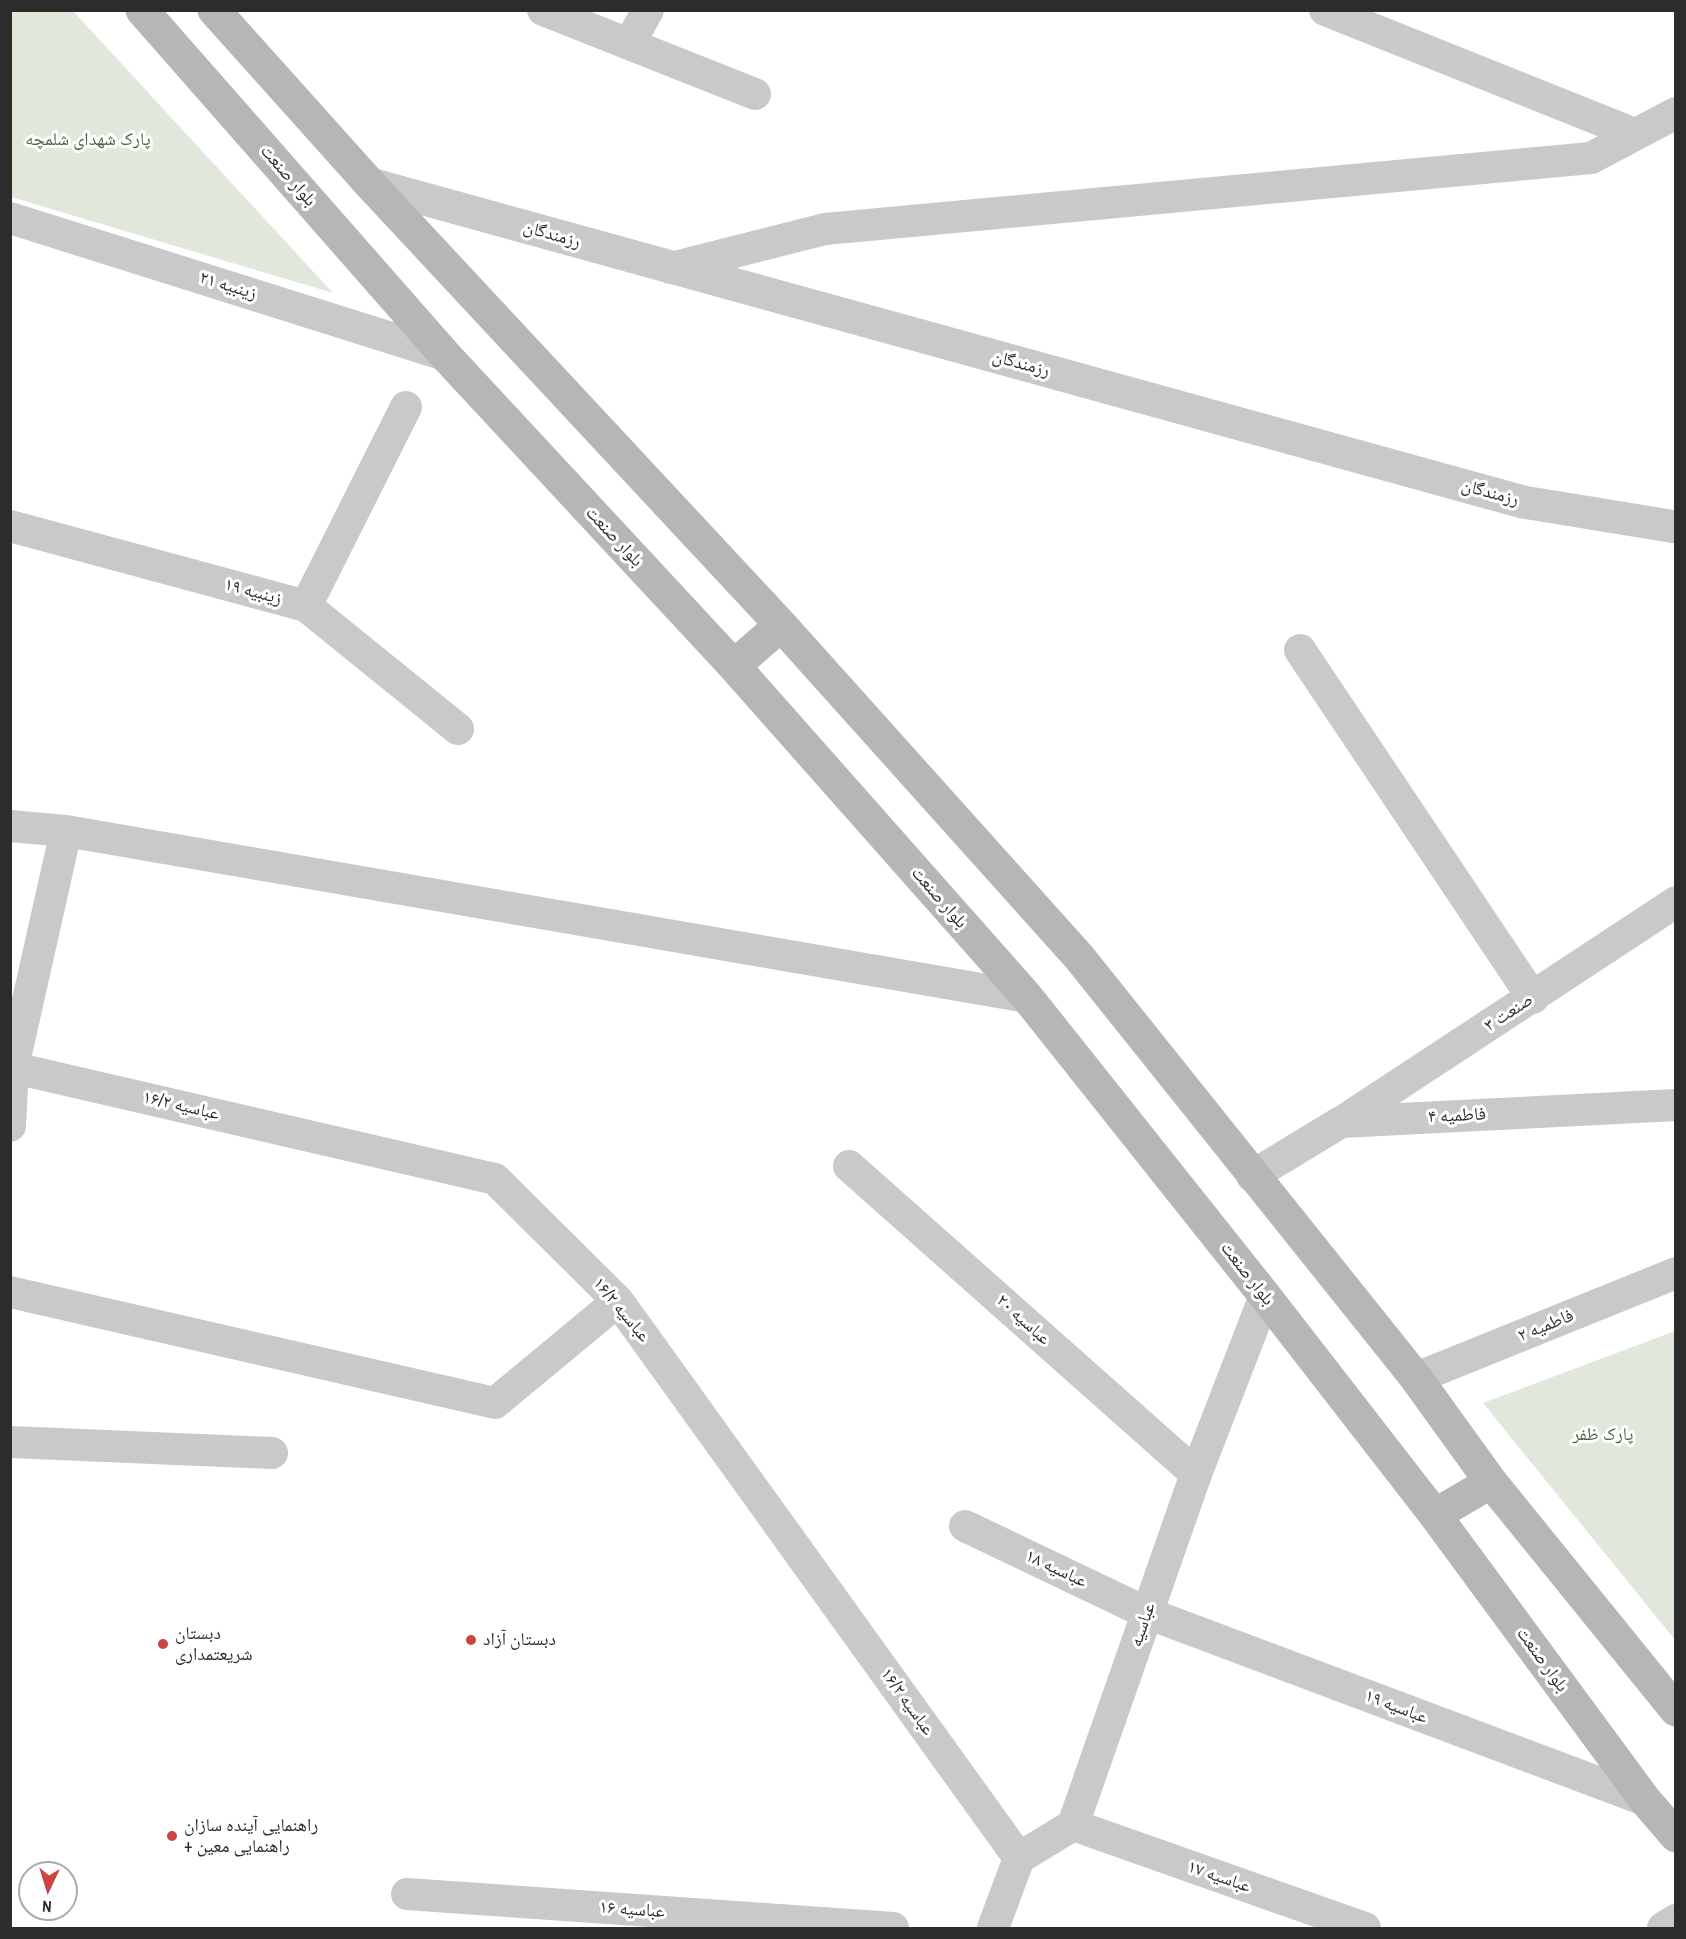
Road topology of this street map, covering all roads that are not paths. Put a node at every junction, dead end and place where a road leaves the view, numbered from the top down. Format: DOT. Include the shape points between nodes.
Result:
graph roads {
  1 [pos="142,10"];
  2 [pos="214,10"];
  3 [pos="543,10"];
  4 [pos="648,10"];
  5 [pos="1325,10"];
  6 [pos="629,44"];
  7 [pos="755,94"];
  8 [pos="1676,113"];
  9 [pos="1635,134"];
  10 [pos="370,184"];
  11 [pos="10,218"];
  12 [pos="671,268"];
  13 [pos="445,355"];
  14 [pos="406,407"];
  15 [pos="10,526"];
  16 [pos="1676,527"];
  17 [pos="306,606"];
  18 [pos="781,625"];
  19 [pos="1300,650"];
  20 [pos="734,666"];
  21 [pos="458,729"];
  22 [pos="10,826"];
  23 [pos="66,831"];
  24 [pos="1676,902"];
  25 [pos="1027,997"];
  26 [pos="1533,998"];
  27 [pos="12,1067"];
  28 [pos="1676,1105"];
  29 [pos="1341,1122"];
  30 [pos="10,1126"];
  31 [pos="849,1166"];
  32 [pos="1252,1176"];
  33 [pos="1676,1273"];
  34 [pos="10,1292"];
  35 [pos="1265,1296"];
  36 [pos="618,1301"];
  37 [pos="1416,1378"];
  38 [pos="10,1442"];
  39 [pos="272,1453"];
  40 [pos="1196,1474"];
  41 [pos="1491,1482"];
  42 [pos="1435,1515"];
  43 [pos="965,1526"];
  44 [pos="1147,1613"];
  45 [pos="1676,1710"];
  46 [pos="1645,1800"];
  47 [pos="1073,1825"];
  48 [pos="1676,1836"];
  49 [pos="1019,1858"];
  50 [pos="407,1893"];
  51 [pos="1676,1920"];
  52 [pos="893,1929"];
  53 [pos="993,1929"];
  54 [pos="1365,1929"];
  55 [pos="1663,1929"];
  1 -- 13 [label="main road, بلوار صنعت"];
  2 -- 10 [label="main road"];
  3 -- 6 [label="street"];
  4 -- 6 [label="street"];
  5 -- 9 [label="street"];
  6 -- 7 [label="street"];
  8 -- 9 [label="street"];
  9 -- 12 [label="street" via="1591,158 825,230"];
  10 -- 12 [label="street, رزمندگان"];
  10 -- 18 [label="main road"];
  11 -- 13 [label="street, زینبیه ۲۱"];
  12 -- 16 [label="street, رزمندگان" via="1523,502"];
  13 -- 20 [label="main road, بلوار صنعت"];
  14 -- 17 [label="street"];
  15 -- 17 [label="street, زینبیه ۱۹"];
  17 -- 21 [label="street, زینبیه ۱۹"];
  18 -- 20 [label="main road"];
  18 -- 32 [label="main road" via="1079,957"];
  19 -- 26 [label="street"];
  20 -- 25 [label="main road, بلوار صنعت"];
  22 -- 23 [label="street"];
  23 -- 25 [label="street"];
  23 -- 27 [label="street"];
  24 -- 26 [label="street, صنعت ۳"];
  25 -- 35 [label="main road, بلوار صنعت"];
  26 -- 29 [label="street, صنعت ۳"];
  27 -- 30 [label="street"];
  27 -- 36 [label="street, عباسیه ۱۶/۲" via="495,1179"];
  28 -- 29 [label="street, فاطمیه ۴"];
  29 -- 32 [label="street, فاطمیه ۴"];
  31 -- 40 [label="street, عباسیه ۲۰"];
  32 -- 37 [label="main road"];
  33 -- 37 [label="street, فاطمیه ۲"];
  34 -- 36 [label="street" via="495,1403"];
  35 -- 40 [label="street, عباسیه"];
  35 -- 42 [label="main road, بلوار صنعت"];
  36 -- 49 [label="street, عباسیه ۱۶/۲"];
  37 -- 41 [label="main road"];
  38 -- 39 [label="street"];
  40 -- 44 [label="street, عباسیه"];
  41 -- 42 [label="main road"];
  41 -- 45 [label="main road"];
  42 -- 46 [label="main road, بلوار صنعت"];
  43 -- 44 [label="street, عباسیه ۱۸"];
  44 -- 46 [label="street, عباسیه ۱۹"];
  44 -- 47 [label="street, عباسیه"];
  46 -- 48 [label="main road, بلوار صنعت"];
  47 -- 49 [label="street"];
  47 -- 54 [label="street, عباسیه ۱۷"];
  49 -- 53 [label="street"];
  50 -- 52 [label="street, عباسیه ۱۶"];
  51 -- 55 [label="street"];
}
